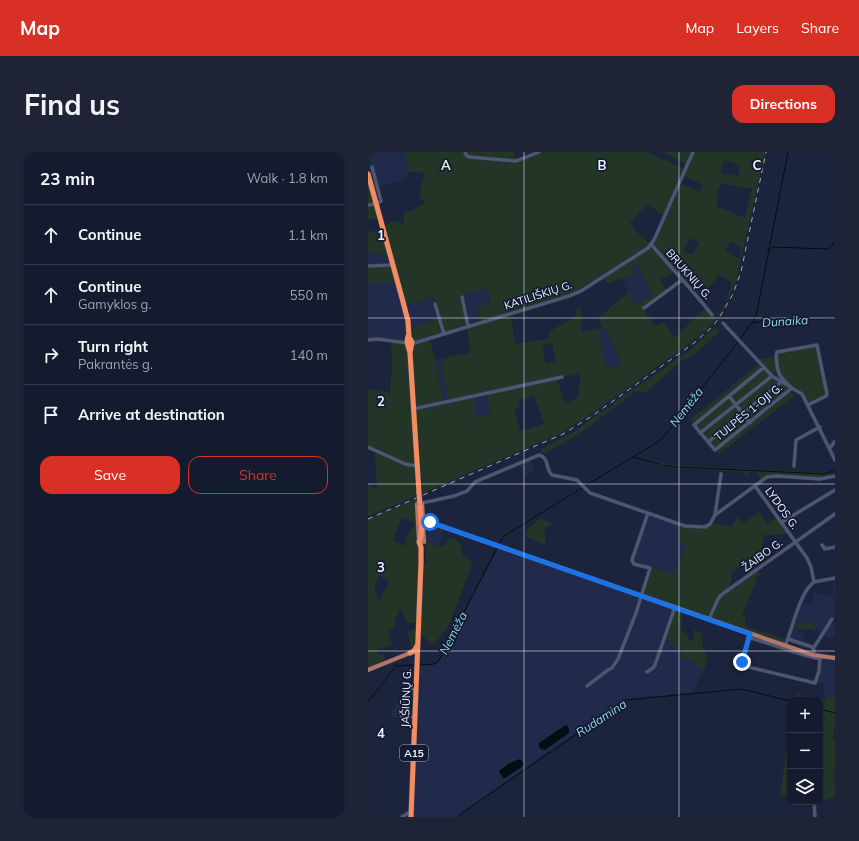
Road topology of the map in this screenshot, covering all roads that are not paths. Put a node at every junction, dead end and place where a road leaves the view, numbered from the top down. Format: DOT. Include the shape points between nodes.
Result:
graph roads {
  1 [pos="465,152"];
  2 [pos="539,152"];
  3 [pos="694,152"];
  4 [pos="372,167"];
  5 [pos="368,174"];
  6 [pos="376,204"];
  7 [pos="368,205"];
  8 [pos="651,244"];
  9 [pos="393,265"];
  10 [pos="368,266"];
  11 [pos="682,280"];
  12 [pos="462,298"];
  13 [pos="435,304"];
  14 [pos="644,308"];
  15 [pos="712,315"];
  16 [pos="723,323"];
  17 [pos="468,326"];
  18 [pos="444,334"];
  19 [pos="368,340"];
  20 [pos="409,342"];
  21 [pos="764,368"];
  22 [pos="772,376"];
  23 [pos="562,377"];
  24 [pos="779,378"];
  25 [pos="781,382"];
  26 [pos="792,388"];
  27 [pos="729,396"];
  28 [pos="736,405"];
  29 [pos="808,405"];
  30 [pos="414,409"];
  31 [pos="743,414"];
  32 [pos="750,422"];
  33 [pos="820,427"];
  34 [pos="700,433"];
  35 [pos="708,442"];
  36 [pos="835,442"];
  37 [pos="368,447"];
  38 [pos="830,448"];
  39 [pos="373,449"];
  40 [pos="368,452"];
  41 [pos="835,460"];
  42 [pos="417,466"];
  43 [pos="794,466"];
  44 [pos="721,474"];
  45 [pos="835,476"];
  46 [pos="754,486"];
  47 [pos="835,490"];
  48 [pos="421,504"];
  49 [pos="648,513"];
  50 [pos="715,514"];
  51 [pos="835,514"];
  52 [pos="423,520"];
  53 [pos="782,522"];
  54 [pos="422,542"];
  55 [pos="796,542"];
  56 [pos="822,545"];
  57 [pos="835,547"];
  58 [pos="835,578"];
  59 [pos="814,582"];
  60 [pos="642,596"];
  61 [pos="674,608"];
  62 [pos="709,619"];
  63 [pos="832,619"];
  64 [pos="749,635"];
  65 [pos="788,639"];
  66 [pos="785,646"];
  67 [pos="813,649"];
  68 [pos="415,653"];
  69 [pos="813,655"];
  70 [pos="820,658"];
  71 [pos="835,658"];
  72 [pos="368,670"];
  73 [pos="647,672"];
  74 [pos="587,686"];
  75 [pos="416,688"];
  76 [pos="415,717"];
  77 [pos="814,805"];
  78 [pos="411,815"];
  79 [pos="402,817"];
  80 [pos="815,817"];
  1 -- 2 [label="street" via="469,157 516,161"];
  3 -- 8 [label="street"];
  4 -- 6 [label="street" via="381,200 381,203"];
  5 -- 6 [label="highway, A15"];
  6 -- 7 [label="street"];
  6 -- 9 [label="highway, A15"];
  8 -- 11 [label="street, BRUKNIŲ G."];
  8 -- 17 [label="street, KATILIŠKIŲ G." via="569,296"];
  9 -- 10 [label="street"];
  9 -- 20 [label="highway, A15" via="406,317"];
  11 -- 14 [label="street"];
  11 -- 15 [label="street, BRUKNIŲ G."];
  12 -- 17 [label="street"];
  13 -- 18 [label="street"];
  16 -- 21 [label="street"];
  17 -- 18 [label="street, KATILIŠKIŲ G."];
  18 -- 20 [label="street, KATILIŠKIŲ G."];
  19 -- 20 [label="street, KATILIŠKIŲ G."];
  20 -- 30 [label="highway, A15"];
  21 -- 22 [label="street"];
  21 -- 27 [label="street"];
  22 -- 24 [label="street"];
  22 -- 28 [label="street"];
  23 -- 30 [label="street"];
  24 -- 25 [label="street"];
  24 -- 26 [label="street"];
  24 -- 29 [label="street" via="777,352 818,345 828,394"];
  25 -- 26 [label="street"];
  25 -- 31 [label="street"];
  26 -- 29 [label="street" via="802,394"];
  26 -- 32 [label="street, TULPĖS 1-OJI G."];
  27 -- 28 [label="street"];
  27 -- 34 [label="street" via="694,425"];
  28 -- 31 [label="street"];
  28 -- 34 [label="street"];
  29 -- 33 [label="street"];
  30 -- 42 [label="highway, A15"];
  31 -- 32 [label="street"];
  31 -- 35 [label="street"];
  32 -- 35 [label="street, TULPĖS 1-OJI G." via="715,450"];
  33 -- 38 [label="street"];
  33 -- 43 [label="street" via="796,440"];
  34 -- 35 [label="street"];
  36 -- 38 [label="street"];
  37 -- 39 [label="street"];
  38 -- 41 [label="street"];
  39 -- 40 [label="street"];
  39 -- 42 [label="street" via="403,463"];
  42 -- 48 [label="highway, A15, bridge"];
  44 -- 50 [label="street"];
  45 -- 46 [label="street" via="820,479 772,476"];
  46 -- 50 [label="street"];
  46 -- 53 [label="street, LYDOS G."];
  47 -- 53 [label="street"];
  48 -- 49 [label="street" via="467,491 475,482 539,454 545,457 552,475 577,480 590,493"];
  48 -- 52 [label="main road"];
  48 -- 54 [label="highway, JAŠIŪNŲ G. / A15"];
  48 -- 54 [label="main road" via="417,504"];
  49 -- 50 [label="street" via="689,527 709,526"];
  49 -- 60 [label="street" via="632,560 634,564 650,568"];
  51 -- 55 [label="street, ŽAIBO G."];
  52 -- 54 [label="main road"];
  52 -- 60 [label="main road"];
  53 -- 55 [label="street, LYDOS G."];
  54 -- 68 [label="highway, JAŠIŪNŲ G. / A15"];
  54 -- 68 [label="highway, JAŠIŪNŲ G. / A15"];
  55 -- 59 [label="street, LYDOS G." via="809,562"];
  55 -- 62 [label="street, ŽAIBO G." via="721,595"];
  56 -- 57 [label="street" via="825,549"];
  58 -- 59 [label="street"];
  59 -- 65 [label="street" via="802,599"];
  60 -- 61 [label="main road"];
  60 -- 74 [label="street" via="615,664"];
  61 -- 62 [label="main road"];
  61 -- 73 [label="street" via="655,665"];
  62 -- 64 [label="main road"];
  63 -- 67 [label="street"];
  64 -- 66 [label="main road"];
  64 -- 70 [label="street" via="804,655"];
  64 -- 70 [label="street" via="742,662 744,666 815,683"];
  65 -- 66 [label="street"];
  65 -- 67 [label="street"];
  66 -- 69 [label="main road"];
  67 -- 69 [label="street"];
  68 -- 72 [label="main road"];
  68 -- 75 [label="highway, JAŠIŪNŲ G. / A15"];
  69 -- 70 [label="main road"];
  70 -- 71 [label="main road"];
  75 -- 76 [label="highway, JAŠIŪNŲ G. / A15"];
  75 -- 76 [label="street" via="403,698 402,717"];
  76 -- 78 [label="highway, JAŠIŪNŲ G. / A15"];
  77 -- 80 [label="street"];
  78 -- 79 [label="street" via="408,813"];
}
